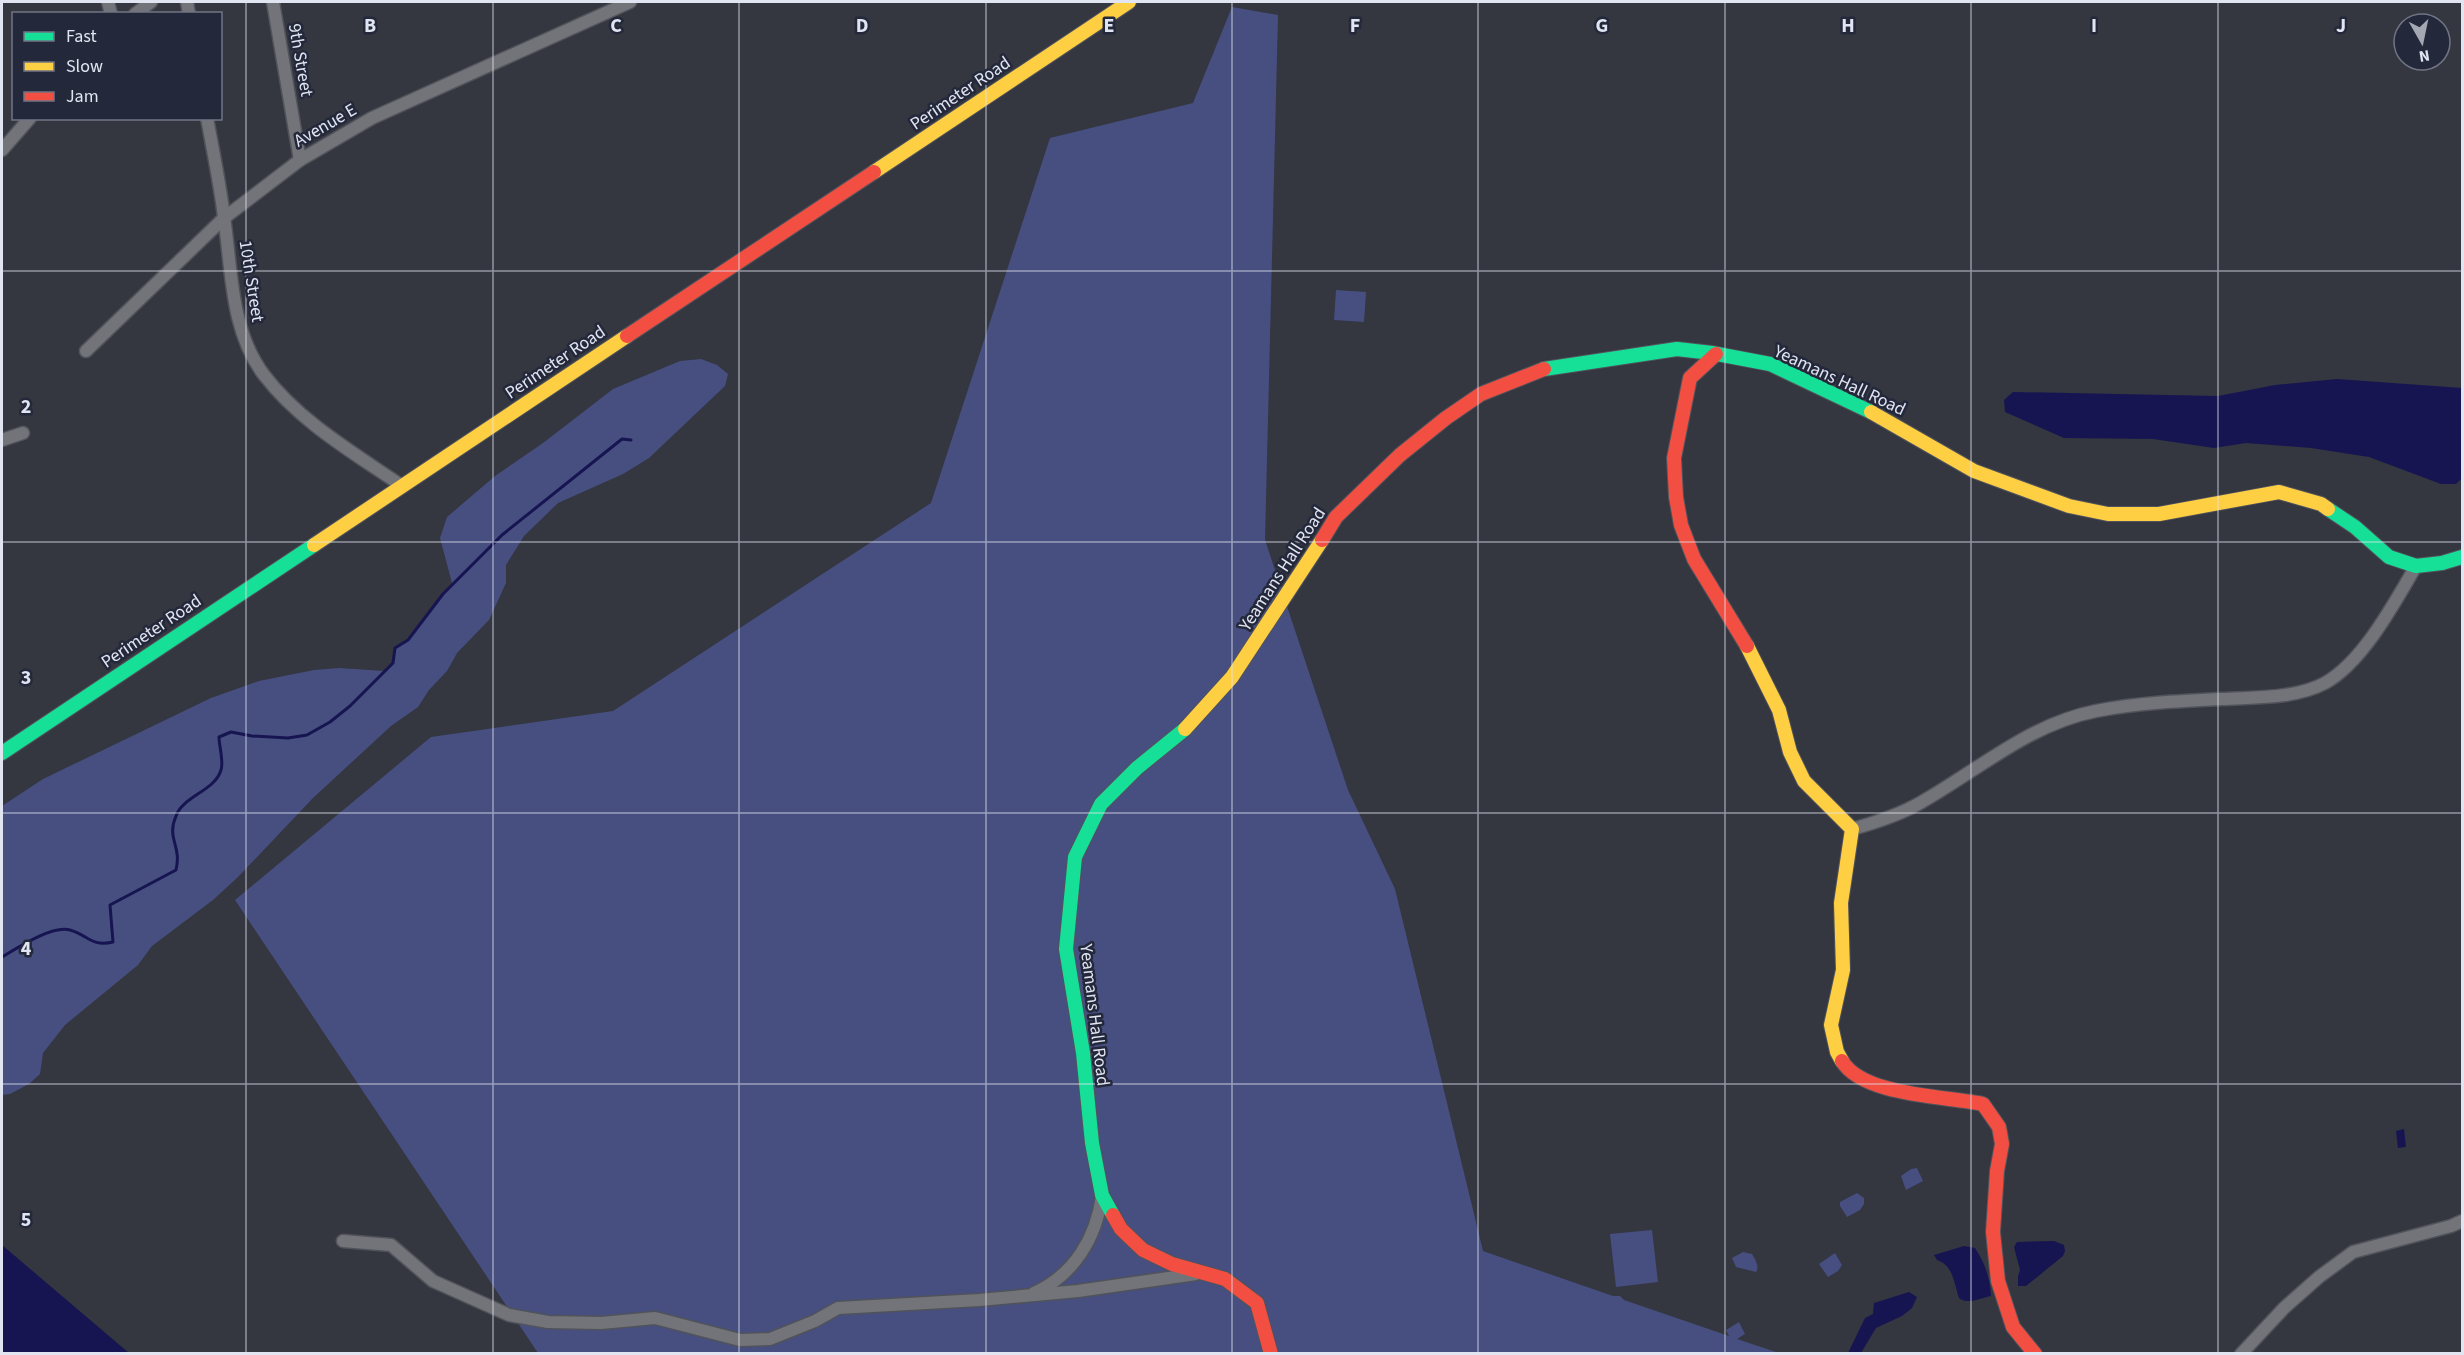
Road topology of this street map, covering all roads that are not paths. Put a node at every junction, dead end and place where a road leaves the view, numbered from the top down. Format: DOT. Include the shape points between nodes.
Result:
graph roads {
  1 [pos="151,2"];
  2 [pos="273,2"];
  3 [pos="630,2"];
  4 [pos="1129,2"];
  5 [pos="138,12"];
  6 [pos="28,120"];
  7 [pos="207,120"];
  8 [pos="2,150"];
  9 [pos="300,160"];
  10 [pos="225,218"];
  11 [pos="86,351"];
  12 [pos="1716,354"];
  13 [pos="23,432"];
  14 [pos="2,440"];
  15 [pos="402,486"];
  16 [pos="2463,557"];
  17 [pos="2416,566"];
  18 [pos="2,753"];
  19 [pos="1852,829"];
  20 [pos="1102,1195"];
  21 [pos="2463,1221"];
  22 [pos="343,1241"];
  23 [pos="1203,1273"];
  24 [pos="1029,1295"];
  25 [pos="1270,1347"];
  26 [pos="1262,1353"];
  27 [pos="2035,1353"];
  28 [pos="2241,1353"];
  1 -- 5 [label="street"];
  2 -- 9 [label="street, 9th Street"];
  3 -- 9 [label="street, Avenue E" via="372,118"];
  4 -- 15 [label="street, Perimeter Road"];
  6 -- 8 [label="street"];
  7 -- 10 [label="street, 10th Street"];
  9 -- 10 [label="street, Avenue E"];
  10 -- 11 [label="street, Avenue E"];
  10 -- 15 [label="street, 10th Street" via="239,320 262,373 303,416"];
  12 -- 17 [label="street, Yeamans Hall Road" via="1770,364 1888,421 1974,471 2069,506 2108,514 2159,514 2279,492 2321,504 2389,557"];
  12 -- 19 [label="street" via="1690,378 1683,405 1674,458 1681,525 1694,560 1759,668 1779,710 1790,752 1804,781"];
  12 -- 20 [label="street, Yeamans Hall Road" via="1677,349 1540,370 1482,394 1446,418 1400,455 1336,517 1232,677 1191,724 1101,804 1075,857 1066,949"];
  13 -- 14 [label="street"];
  15 -- 18 [label="street, Perimeter Road"];
  16 -- 17 [label="street, Yeamans Hall Road"];
  17 -- 19 [label="street" via="2371,639 2325,683 2298,692 2160,703 2074,717 2006,748 1918,804"];
  19 -- 27 [label="street" via="1841,877 1843,968 1832,1031 1836,1049 1842,1063 1854,1075 1875,1086 1983,1104 1999,1127 2002,1144 1993,1232 1998,1281 2013,1327"];
  20 -- 23 [label="street, Yeamans Hall Road" via="1121,1229 1143,1250"];
  20 -- 24 [label="street" via="1099,1218 1076,1261"];
  21 -- 28 [label="street" via="2353,1252 2283,1308"];
  22 -- 24 [label="street" via="391,1245 433,1281 509,1315 548,1322 654,1318 740,1340 770,1339 838,1308"];
  23 -- 24 [label="street"];
  23 -- 25 [label="street, Yeamans Hall Road" via="1225,1280 1257,1304"];
  25 -- 26 [label="street"];
}
